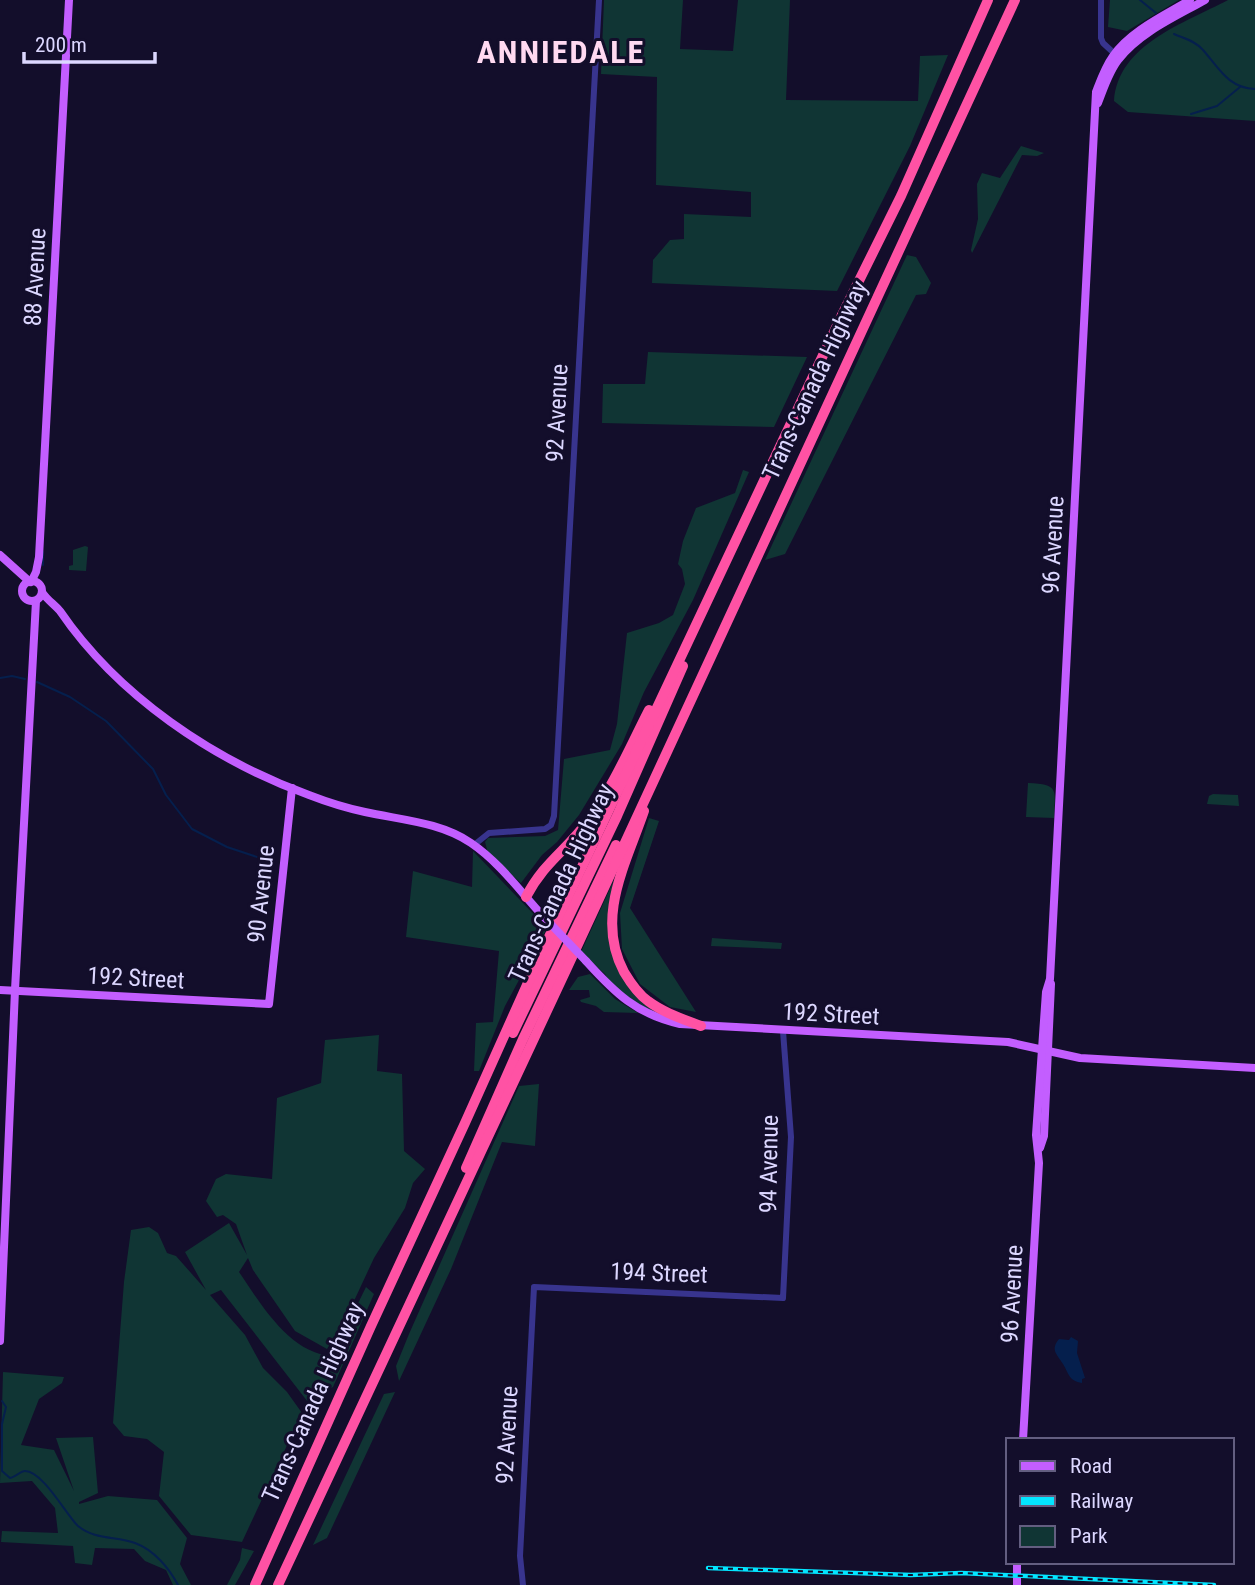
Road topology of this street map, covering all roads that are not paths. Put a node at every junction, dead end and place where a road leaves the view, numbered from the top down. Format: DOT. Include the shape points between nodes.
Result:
graph roads {
  1 [pos="69,0"];
  2 [pos="599,0"];
  3 [pos="988,0"];
  4 [pos="1015,0"];
  5 [pos="1101,0"];
  6 [pos="1191,0"];
  7 [pos="1205,0"];
  8 [pos="1117,56"];
  9 [pos="736,540"];
  10 [pos="0,555"];
  11 [pos="38,558"];
  12 [pos="7,563"];
  13 [pos="16,569"];
  14 [pos="22,590"];
  15 [pos="36,590"];
  16 [pos="26,600"];
  17 [pos="50,608"];
  18 [pos="64,619"];
  19 [pos="35,621"];
  20 [pos="677,665"];
  21 [pos="664,755"];
  22 [pos="292,788"];
  23 [pos="474,845"];
  24 [pos="526,897"];
  25 [pos="0,989"];
  26 [pos="15,990"];
  27 [pos="269,1004"];
  28 [pos="701,1026"];
  29 [pos="783,1031"];
  30 [pos="1045,1049"];
  31 [pos="1255,1068"];
  32 [pos="465,1123"];
  33 [pos="534,1287"];
  34 [pos="783,1298"];
  35 [pos="0,1341"];
  36 [pos="1023,1438"];
  37 [pos="280,1528"];
  38 [pos="1017,1564"];
  39 [pos="250,1585"];
  40 [pos="255,1585"];
  41 [pos="278,1585"];
  42 [pos="523,1585"];
  43 [pos="1017,1585"];
  1 -- 11 [label="main road, 88 Avenue"];
  2 -- 23 [label="street, 92 Avenue" via="554,816 550,827 540,831 489,833"];
  3 -- 9 [label="highway, Trans-Canada Highway" via="915,167"];
  4 -- 21 [label="highway, Trans-Canada Highway"];
  5 -- 8 [label="street" via="1101,38"];
  6 -- 8 [label="main road" via="1129,40"];
  7 -- 8 [label="main road"];
  8 -- 30 [label="main road, 96 Avenue" via="1095,113"];
  9 -- 20 [label="highway, Trans-Canada Highway"];
  9 -- 32 [label="highway, Trans-Canada Highway" via="617,816"];
  10 -- 12 [label="main road"];
  11 -- 13 [label="main road" via="27,570"];
  11 -- 15 [label="main road, 88 Avenue"];
  12 -- 13 [label="main road"];
  12 -- 14 [label="main road, 88 Avenue"];
  13 -- 15 [label="main road"];
  14 -- 15 [label="main road"];
  14 -- 16 [label="main road, 88 Avenue"];
  15 -- 16 [label="main road"];
  15 -- 17 [label="main road"];
  15 -- 18 [label="main road"];
  15 -- 19 [label="main road, 88 Avenue"];
  16 -- 19 [label="main road, 88 Avenue"];
  17 -- 18 [label="main road"];
  17 -- 19 [label="main road" via="42,610"];
  18 -- 22 [label="main road, 192 Street" via="120,680 164,716 237,763"];
  19 -- 26 [label="main road, 88 Avenue"];
  20 -- 24 [label="highway" via="660,688 593,814 543,868"];
  20 -- 32 [label="highway, Trans-Canada Highway"];
  21 -- 28 [label="highway" via="612,903 611,930 616,956 628,980 666,1012"];
  21 -- 41 [label="highway, Trans-Canada Highway"];
  22 -- 23 [label="main road, 192 Street" via="345,807 445,830"];
  22 -- 27 [label="main road, 90 Avenue"];
  23 -- 24 [label="main road, 192 Street"];
  24 -- 28 [label="main road, 192 Street, bridge" via="608,986 639,1010 666,1021"];
  25 -- 26 [label="main road, 192 Street"];
  26 -- 27 [label="main road, 192 Street"];
  26 -- 35 [label="main road, 88 Avenue"];
  28 -- 29 [label="main road, 192 Street"];
  29 -- 30 [label="main road, 192 Street" via="1008,1042"];
  29 -- 34 [label="street, 94 Avenue" via="791,1137"];
  30 -- 31 [label="main road, 192 Street" via="1080,1058"];
  30 -- 36 [label="main road, 96 Avenue" via="1036,1135 1039,1151"];
  32 -- 37 [label="highway, Trans-Canada Highway"];
  33 -- 34 [label="street, 194 Street"];
  33 -- 42 [label="street, 92 Avenue" via="520,1556"];
  37 -- 39 [label="highway"];
  37 -- 40 [label="highway, Trans-Canada Highway"];
  38 -- 43 [label="main road"];
}
